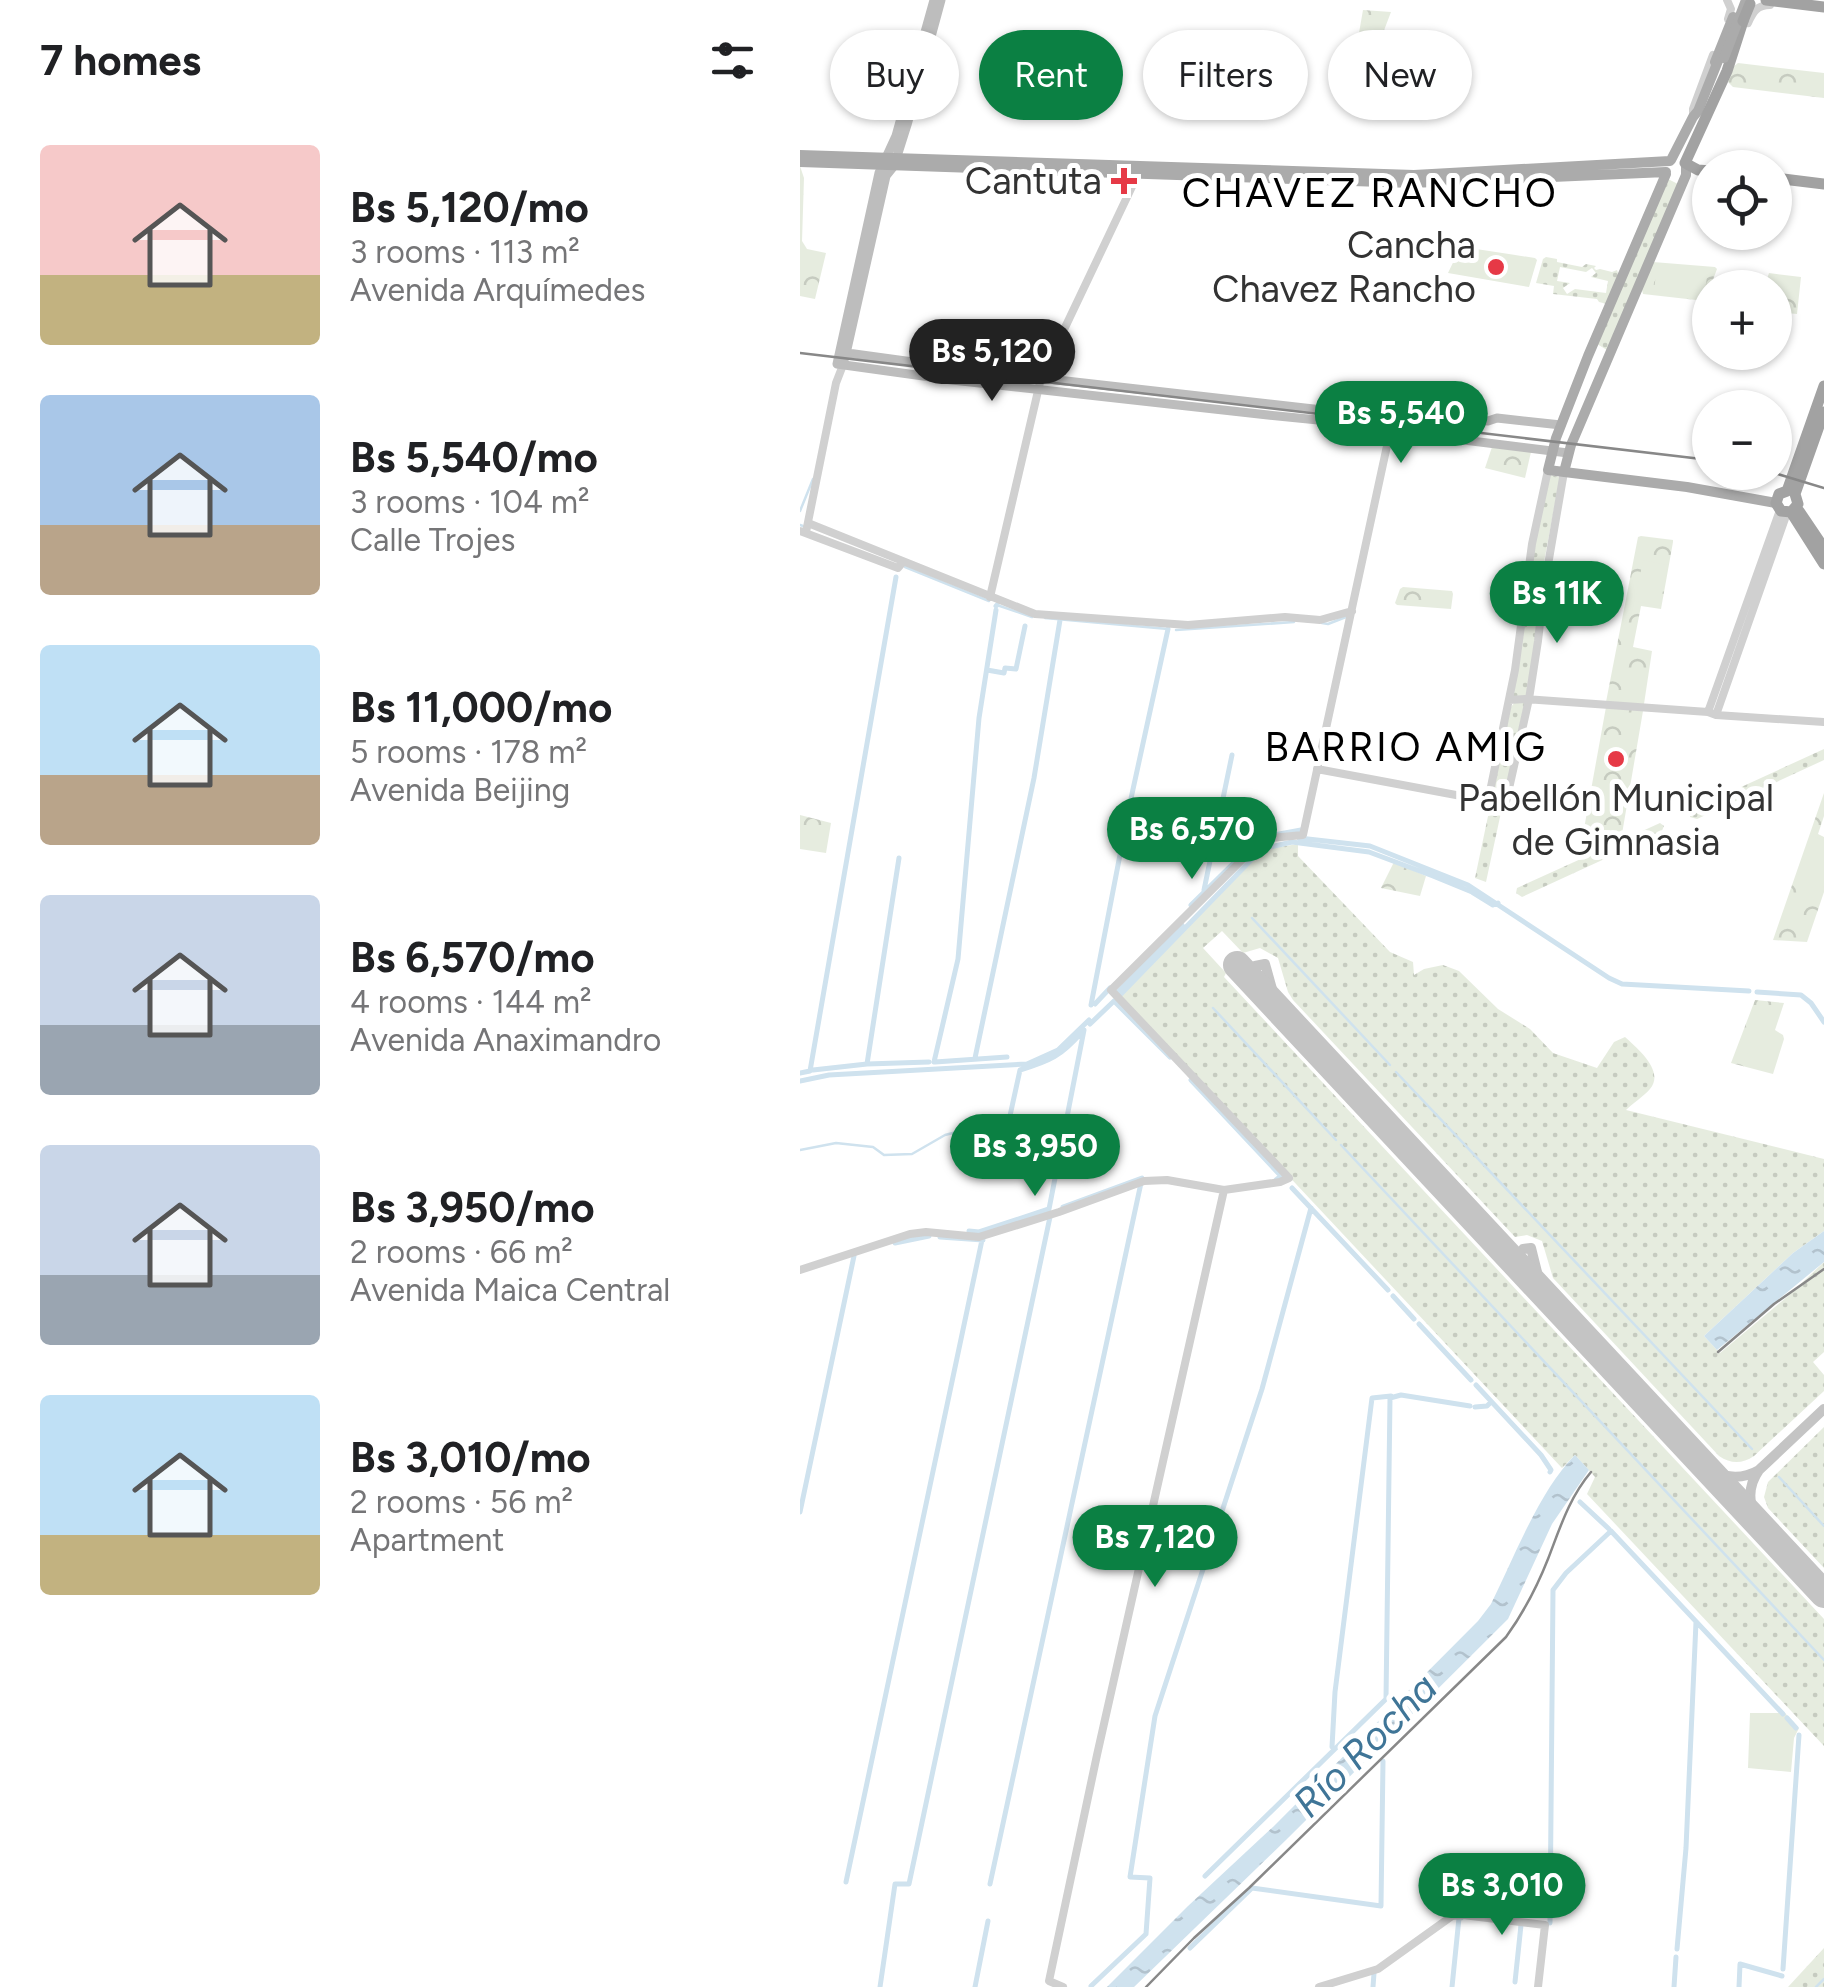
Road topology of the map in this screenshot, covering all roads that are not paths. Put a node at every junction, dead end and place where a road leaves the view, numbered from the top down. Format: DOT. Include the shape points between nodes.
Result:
graph roads {
  1 [pos="938,0"];
  2 [pos="1804,0"];
  3 [pos="1748,2"];
  4 [pos="1824,7"];
  5 [pos="1739,18"];
  6 [pos="1702,87"];
  7 [pos="1696,123"];
  8 [pos="800,154"];
  9 [pos="800,162"];
  10 [pos="889,162"];
  11 [pos="1668,167"];
  12 [pos="1685,170"];
  13 [pos="1692,171"];
  14 [pos="1247,173"];
  15 [pos="1138,174"];
  16 [pos="1792,183"];
  17 [pos="1824,186"];
  18 [pos="844,353"];
  19 [pos="1589,355"];
  20 [pos="1607,361"];
  21 [pos="840,365"];
  22 [pos="1042,378"];
  23 [pos="1824,386"];
  24 [pos="1038,389"];
  25 [pos="1824,412"];
  26 [pos="1394,415"];
  27 [pos="1560,425"];
  28 [pos="1391,431"];
  29 [pos="1552,451"];
  30 [pos="1568,453"];
  31 [pos="1548,468"];
  32 [pos="1564,470"];
  33 [pos="1786,503"];
  34 [pos="1820,514"];
  35 [pos="805,529"];
  36 [pos="1814,532"];
  37 [pos="1824,548"];
  38 [pos="1824,564"];
  39 [pos="990,597"];
  40 [pos="1352,611"];
  41 [pos="1509,700"];
  42 [pos="1529,700"];
  43 [pos="1712,714"];
  44 [pos="1824,722"];
  45 [pos="1317,769"];
  46 [pos="1488,801"];
  47 [pos="1224,1190"];
  48 [pos="800,1270"];
  49 [pos="1063,1987"];
  50 [pos="1320,1987"];
  51 [pos="1538,1987"];
  1 -- 10 [label="main road"];
  2 -- 4 [label="highway"];
  3 -- 4 [label="highway"];
  3 -- 4 [label="street"];
  3 -- 5 [label="highway, bridge"];
  3 -- 5 [label="street"];
  3 -- 7 [label="main road, bridge"];
  5 -- 6 [label="main road"];
  5 -- 7 [label="highway" via="1727,72 1706,120"];
  6 -- 7 [label="street" via="1693,108"];
  7 -- 11 [label="main road"];
  7 -- 12 [label="highway"];
  8 -- 10 [label="main road"];
  9 -- 10 [label="main road"];
  10 -- 14 [label="main road"];
  10 -- 15 [label="main road"];
  10 -- 18 [label="main road"];
  11 -- 12 [label="main road" via="1678,159"];
  11 -- 12 [label="main road" via="1676,181"];
  11 -- 14 [label="main road"];
  11 -- 19 [label="main road"];
  12 -- 13 [label="highway"];
  12 -- 20 [label="main road"];
  14 -- 15 [label="main road"];
  15 -- 22 [label="street"];
  16 -- 17 [label="highway"];
  18 -- 21 [label="main road"];
  18 -- 22 [label="main road"];
  19 -- 20 [label="main road" via="1596,368"];
  19 -- 27 [label="main road"];
  20 -- 30 [label="main road"];
  21 -- 24 [label="main road"];
  21 -- 35 [label="street"];
  22 -- 24 [label="street"];
  22 -- 26 [label="main road"];
  23 -- 33 [label="highway"];
  24 -- 28 [label="main road" via="1325,418"];
  24 -- 39 [label="street"];
  25 -- 33 [label="highway"];
  26 -- 27 [label="main road"];
  26 -- 28 [label="street"];
  27 -- 29 [label="main road"];
  28 -- 29 [label="main road"];
  28 -- 40 [label="street"];
  29 -- 30 [label="main road"];
  29 -- 31 [label="main road"];
  30 -- 32 [label="main road"];
  31 -- 32 [label="main road"];
  31 -- 41 [label="street"];
  32 -- 33 [label="main road"];
  32 -- 42 [label="street"];
  33 -- 36 [label="highway"];
  33 -- 38 [label="highway"];
  33 -- 43 [label="street"];
  34 -- 36 [label="highway"];
  35 -- 39 [label="street"];
  36 -- 37 [label="highway"];
  39 -- 40 [label="street" via="1035,614 1188,626 1320,620"];
  40 -- 45 [label="street"];
  41 -- 42 [label="street"];
  41 -- 46 [label="street"];
  42 -- 43 [label="street"];
  42 -- 46 [label="street" via="1506,802"];
  43 -- 44 [label="street"];
  45 -- 46 [label="street"];
  45 -- 47 [label="street" via="1303,834 1256,846 1114,993 1289,1178"];
  47 -- 48 [label="street" via="1144,1180 978,1237 910,1234"];
  47 -- 49 [label="street" via="1049,1981"];
  50 -- 51 [label="street" via="1378,1969 1463,1914 1545,1925"];
}
